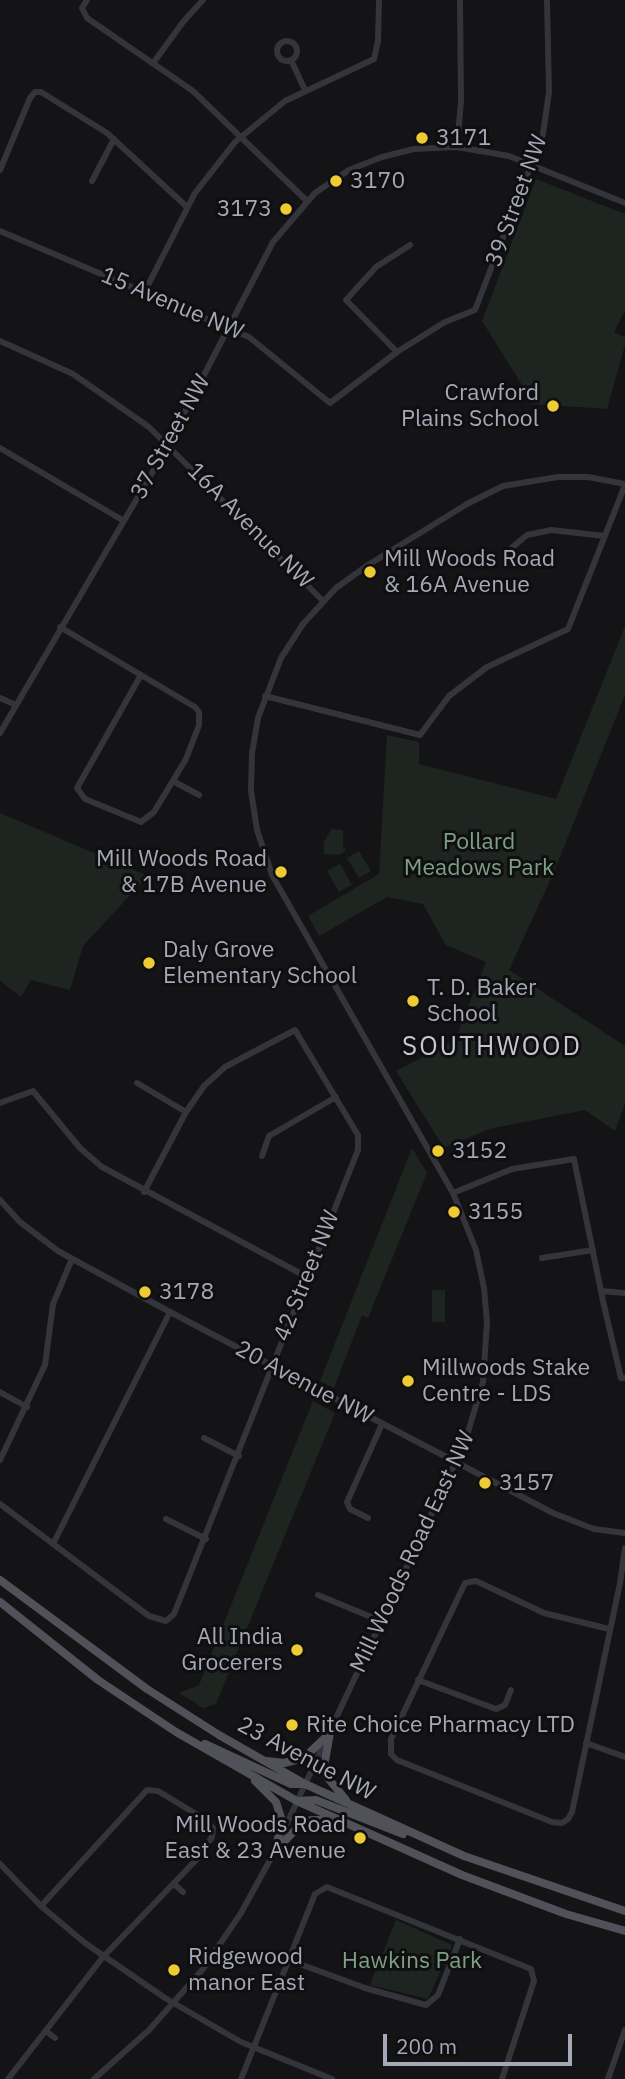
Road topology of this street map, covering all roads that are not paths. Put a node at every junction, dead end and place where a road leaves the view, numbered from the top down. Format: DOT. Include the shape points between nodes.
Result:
graph roads {
  1 [pos="87,0"];
  2 [pos="203,0"];
  3 [pos="379,0"];
  4 [pos="460,0"];
  5 [pos="547,0"];
  6 [pos="291,60"];
  7 [pos="154,62"];
  8 [pos="305,90"];
  9 [pos="241,136"];
  10 [pos="114,139"];
  11 [pos="457,147"];
  12 [pos="533,166"];
  13 [pos="0,170"];
  14 [pos="92,181"];
  15 [pos="307,201"];
  16 [pos="625,203"];
  17 [pos="187,207"];
  18 [pos="0,231"];
  19 [pos="410,245"];
  20 [pos="145,291"];
  21 [pos="230,327"];
  22 [pos="0,341"];
  23 [pos="397,352"];
  24 [pos="328,403"];
  25 [pos="169,444"];
  26 [pos="0,449"];
  27 [pos="625,485"];
  28 [pos="124,521"];
  29 [pos="605,536"];
  30 [pos="508,551"];
  31 [pos="323,601"];
  32 [pos="60,627"];
  33 [pos="141,675"];
  34 [pos="265,696"];
  35 [pos="0,698"];
  36 [pos="16,705"];
  37 [pos="0,733"];
  38 [pos="173,781"];
  39 [pos="199,795"];
  40 [pos="137,1083"];
  41 [pos="336,1097"];
  42 [pos="0,1103"];
  43 [pos="186,1112"];
  44 [pos="261,1156"];
  45 [pos="144,1192"];
  46 [pos="453,1193"];
  47 [pos="0,1200"];
  48 [pos="593,1250"];
  49 [pos="542,1258"];
  50 [pos="72,1259"];
  51 [pos="307,1277"];
  52 [pos="601,1291"];
  53 [pos="625,1293"];
  54 [pos="170,1312"];
  55 [pos="271,1366"];
  56 [pos="623,1378"];
  57 [pos="0,1392"];
  58 [pos="27,1406"];
  59 [pos="382,1424"];
  60 [pos="204,1438"];
  61 [pos="239,1456"];
  62 [pos="0,1460"];
  63 [pos="455,1463"];
  64 [pos="0,1504"];
  65 [pos="368,1518"];
  66 [pos="166,1519"];
  67 [pos="625,1533"];
  68 [pos="206,1539"];
  69 [pos="52,1544"];
  70 [pos="625,1548"];
  71 [pos="0,1580"];
  72 [pos="318,1595"];
  73 [pos="0,1602"];
  74 [pos="381,1621"];
  75 [pos="609,1629"];
  76 [pos="418,1680"];
  77 [pos="511,1690"];
  78 [pos="176,1732"];
  79 [pos="330,1733"];
  80 [pos="586,1742"];
  81 [pos="625,1757"];
  82 [pos="260,1759"];
  83 [pos="245,1771"];
  84 [pos="305,1784"];
  85 [pos="297,1801"];
  86 [pos="350,1805"];
  87 [pos="344,1822"];
  88 [pos="429,1842"];
  89 [pos="275,1851"];
  90 [pos="0,1864"];
  91 [pos="174,1884"];
  92 [pos="183,1892"];
  93 [pos="41,1906"];
  94 [pos="625,1911"];
  95 [pos="625,1931"];
  96 [pos="460,1939"];
  97 [pos="283,1947"];
  98 [pos="292,1951"];
  99 [pos="103,1957"];
  100 [pos="289,1960"];
  101 [pos="174,2003"];
  102 [pos="625,2030"];
  103 [pos="46,2031"];
  104 [pos="55,2038"];
  105 [pos="254,2048"];
  106 [pos="622,2053"];
  107 [pos="8,2079"];
  108 [pos="94,2079"];
  109 [pos="241,2079"];
  110 [pos="332,2079"];
  111 [pos="502,2079"];
  112 [pos="608,2079"];
  1 -- 7 [label="street" via="83,12 90,21"];
  2 -- 7 [label="street"];
  3 -- 8 [label="street" via="374,59"];
  4 -- 11 [label="street"];
  5 -- 12 [label="street, 39 Street NW" via="548,106"];
  6 -- 8 [label="street"];
  7 -- 9 [label="street"];
  8 -- 9 [label="street"];
  9 -- 15 [label="street"];
  9 -- 17 [label="street"];
  10 -- 13 [label="street" via="45,92 35,92"];
  10 -- 14 [label="street"];
  10 -- 17 [label="street"];
  11 -- 12 [label="street, 37 Street NW" via="494,152"];
  11 -- 15 [label="street, 37 Street NW" via="414,149 364,163"];
  12 -- 16 [label="street, 37 Street NW"];
  12 -- 23 [label="street, 39 Street NW" via="475,310 445,322"];
  15 -- 21 [label="street, 37 Street NW" via="273,242"];
  17 -- 20 [label="street"];
  18 -- 20 [label="street, 15 Avenue NW"];
  19 -- 23 [label="street" via="376,267 346,300"];
  20 -- 21 [label="street, 15 Avenue NW"];
  21 -- 24 [label="street, 15 Avenue NW" via="266,347"];
  21 -- 25 [label="street, 37 Street NW"];
  22 -- 25 [label="street, 16A Avenue NW" via="80,379"];
  23 -- 24 [label="street, 39 Street NW"];
  25 -- 28 [label="street, 37 Street NW"];
  25 -- 31 [label="street, 16A Avenue NW"];
  26 -- 28 [label="street"];
  27 -- 29 [label="street"];
  27 -- 31 [label="street, Mill Woods Road East NW" via="588,477 558,477 494,490 368,565"];
  28 -- 32 [label="street, 37 Street NW"];
  29 -- 30 [label="street" via="551,530 519,538"];
  29 -- 34 [label="street" via="568,629 486,667 449,696 420,735"];
  31 -- 34 [label="street, Mill Woods Road East NW" via="288,645"];
  32 -- 33 [label="street"];
  32 -- 36 [label="street, 37 Street NW"];
  33 -- 38 [label="street" via="195,707 200,715"];
  33 -- 38 [label="street" via="79,780 78,792 144,821"];
  34 -- 46 [label="street, Mill Woods Road East NW" via="252,753 251,792 257,830 272,875"];
  35 -- 36 [label="street"];
  36 -- 37 [label="street, 37 Street NW"];
  38 -- 39 [label="street"];
  40 -- 43 [label="street"];
  41 -- 43 [label="street" via="295,1030 225,1067"];
  41 -- 44 [label="street" via="269,1136"];
  41 -- 51 [label="street, 42 Street NW" via="358,1135 358,1150"];
  42 -- 45 [label="street" via="33,1091 80,1148"];
  43 -- 45 [label="street"];
  45 -- 51 [label="street"];
  46 -- 48 [label="street" via="512,1169 574,1159"];
  46 -- 63 [label="street, Mill Woods Road East NW" via="476,1250 487,1322 480,1395"];
  47 -- 50 [label="street, 20 Avenue NW" via="20,1222"];
  48 -- 49 [label="street"];
  48 -- 52 [label="street"];
  50 -- 54 [label="street, 20 Avenue NW"];
  50 -- 58 [label="street" via="54,1304 45,1366"];
  51 -- 55 [label="street, 42 Street NW"];
  52 -- 53 [label="street"];
  52 -- 56 [label="street"];
  54 -- 55 [label="street, 20 Avenue NW"];
  54 -- 69 [label="street"];
  55 -- 59 [label="street, 20 Avenue NW"];
  55 -- 61 [label="street, 42 Street NW"];
  57 -- 58 [label="street"];
  58 -- 62 [label="street"];
  59 -- 63 [label="street, 20 Avenue NW"];
  59 -- 65 [label="street" via="347,1502 350,1509"];
  60 -- 61 [label="street"];
  61 -- 68 [label="street, 42 Street NW"];
  63 -- 67 [label="street, 20 Avenue NW" via="553,1513 594,1529"];
  63 -- 74 [label="street, Mill Woods Road East NW"];
  64 -- 69 [label="street"];
  66 -- 68 [label="street"];
  68 -- 69 [label="street, 42 Street NW" via="174,1614 166,1621 149,1616"];
  70 -- 75 [label="street"];
  71 -- 82 [label="main road, 23 Avenue NW" via="147,1689"];
  72 -- 74 [label="street"];
  73 -- 78 [label="main road, 23 Avenue NW" via="98,1680"];
  74 -- 79 [label="street, Mill Woods Road East NW"];
  75 -- 76 [label="street" via="557,1617 468,1581"];
  75 -- 80 [label="street"];
  76 -- 77 [label="street" via="496,1709 505,1705"];
  76 -- 80 [label="street" via="391,1739 390,1751 397,1759 555,1822 565,1821 572,1812"];
  78 -- 83 [label="main road, 23 Avenue NW"];
  78 -- 84 [label="main road" via="290,1784"];
  79 -- 82 [label="main road" via="304,1758 285,1763"];
  79 -- 84 [label="street, Mill Woods Road East NW"];
  79 -- 86 [label="main road" via="323,1772"];
  80 -- 81 [label="street"];
  82 -- 84 [label="main road, 23 Avenue NW"];
  83 -- 85 [label="main road, 23 Avenue NW"];
  83 -- 89 [label="main road" via="276,1802 282,1821"];
  84 -- 85 [label="street, Mill Woods Road East NW"];
  84 -- 86 [label="main road, 23 Avenue NW"];
  85 -- 87 [label="main road, 23 Avenue NW"];
  85 -- 88 [label="main road" via="316,1800"];
  85 -- 89 [label="street, Mill Woods Road East NW"];
  86 -- 88 [label="main road, 23 Avenue NW"];
  87 -- 89 [label="main road" via="311,1820"];
  87 -- 95 [label="main road, 23 Avenue NW" via="462,1875"];
  88 -- 94 [label="main road, 23 Avenue NW" via="506,1873"];
  89 -- 101 [label="street, Mill Woods Road East NW" via="232,1927"];
  90 -- 93 [label="street"];
  91 -- 92 [label="street"];
  91 -- 93 [label="street" via="203,1852 213,1828 151,1789 143,1792"];
  91 -- 99 [label="street"];
  93 -- 99 [label="street"];
  96 -- 98 [label="street" via="331,1887 315,1894"];
  96 -- 100 [label="street" via="438,1995 421,2005"];
  96 -- 111 [label="street" via="533,1971 534,1981"];
  97 -- 98 [label="street"];
  98 -- 100 [label="street"];
  99 -- 101 [label="street"];
  99 -- 103 [label="street"];
  100 -- 105 [label="street"];
  101 -- 105 [label="street"];
  101 -- 108 [label="street, Mill Woods Road East NW"];
  102 -- 106 [label="street"];
  103 -- 104 [label="street"];
  103 -- 107 [label="street"];
  105 -- 109 [label="street"];
  105 -- 110 [label="street"];
  106 -- 112 [label="street"];
}
